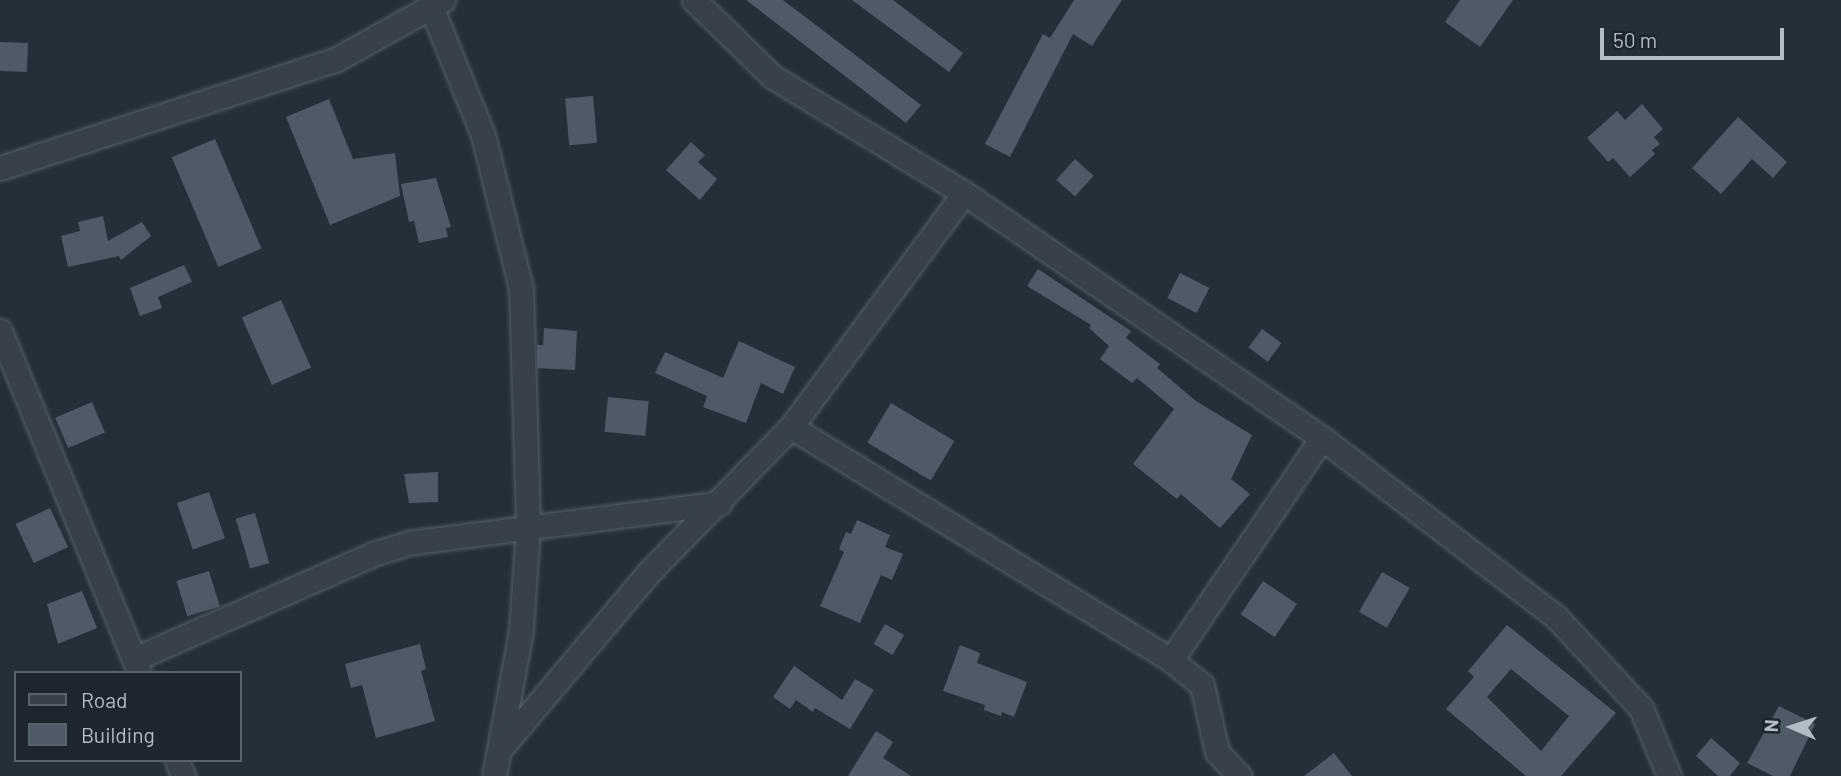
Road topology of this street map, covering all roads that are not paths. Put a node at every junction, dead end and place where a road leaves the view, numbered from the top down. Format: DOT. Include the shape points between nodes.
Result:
graph roads {
  1 [pos="694,0"];
  2 [pos="437,5"];
  3 [pos="0,168"];
  4 [pos="964,193"];
  5 [pos="0,331"];
  6 [pos="791,427"];
  7 [pos="1322,438"];
  8 [pos="719,503"];
  9 [pos="528,527"];
  10 [pos="1171,660"];
  11 [pos="137,666"];
  12 [pos="498,751"];
  13 [pos="494,776"];
  14 [pos="1239,776"];
  15 [pos="1669,776"];
  1 -- 4 [label="street" via="773,77"];
  2 -- 3 [label="street" via="335,60"];
  2 -- 9 [label="street" via="483,135 521,288"];
  4 -- 6 [label="street"];
  4 -- 7 [label="street"];
  5 -- 11 [label="street"];
  6 -- 8 [label="street"];
  6 -- 10 [label="street"];
  7 -- 10 [label="street"];
  7 -- 15 [label="street" via="1556,617 1641,708"];
  8 -- 9 [label="street"];
  8 -- 12 [label="street" via="649,572"];
  9 -- 11 [label="street" via="408,543 376,553"];
  9 -- 12 [label="street" via="521,631"];
  10 -- 14 [label="street" via="1202,685 1217,752"];
  12 -- 13 [label="street"];
}
